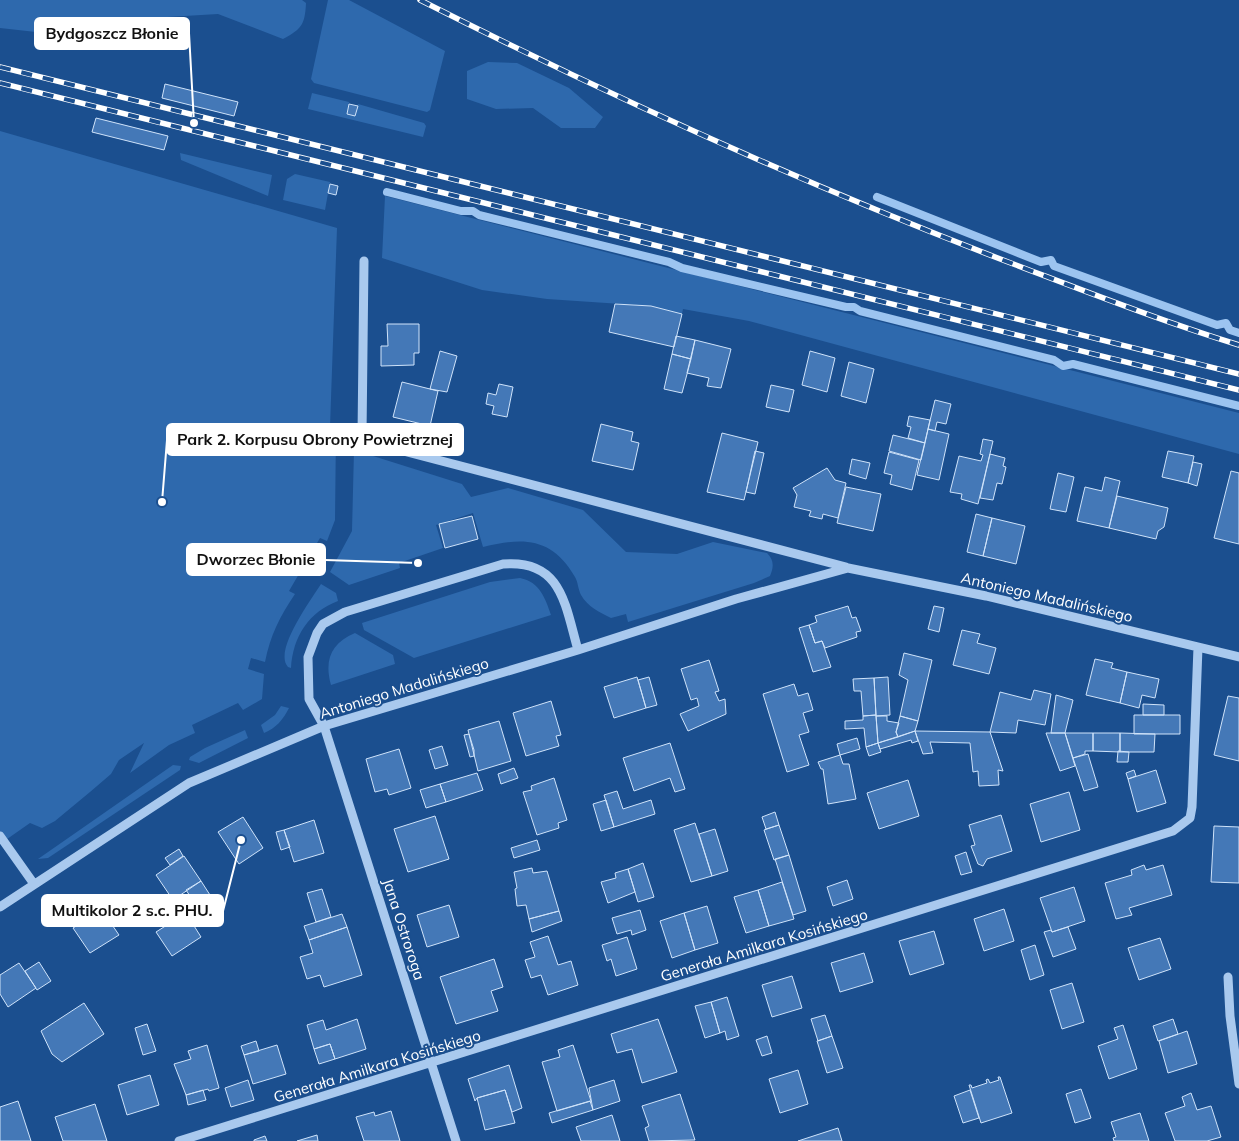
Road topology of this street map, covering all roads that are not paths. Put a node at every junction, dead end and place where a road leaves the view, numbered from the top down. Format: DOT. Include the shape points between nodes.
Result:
graph roads {
  1 [pos="364,261"];
  2 [pos="848,568"];
  3 [pos="1198,647"];
  4 [pos="578,650"];
  5 [pos="1239,657"];
  6 [pos="324,726"];
  7 [pos="0,836"];
  8 [pos="34,884"];
  9 [pos="0,907"];
  10 [pos="1228,978"];
  11 [pos="432,1063"];
  12 [pos="1239,1084"];
  13 [pos="179,1141"];
  14 [pos="456,1141"];
  1 -- 2 [label="street, Antoniego Madalińskiego" via="362,435 398,449"];
  2 -- 3 [label="street, Antoniego Madalińskiego" via="986,596"];
  2 -- 4 [label="street, Antoniego Madalińskiego" via="764,590"];
  3 -- 5 [label="street, Antoniego Madalińskiego"];
  3 -- 11 [label="street, Generała Amilkara Kosińskiego" via="1192,807 1190,818 1174,831"];
  4 -- 6 [label="street, Antoniego Madalińskiego"];
  4 -- 6 [label="street, Jana Ostroroga" via="564,602 553,579 534,566 519,562 503,564 344,612 323,624 312,644 306,674 308,699"];
  6 -- 8 [label="street, Antoniego Madalińskiego" via="189,783"];
  6 -- 11 [label="street, Jana Ostroroga"];
  7 -- 8 [label="street"];
  8 -- 9 [label="street, Antoniego Madalińskiego"];
  10 -- 12 [label="street"];
  11 -- 13 [label="street, Generała Amilkara Kosińskiego"];
  11 -- 14 [label="street, Jana Ostroroga"];
}
